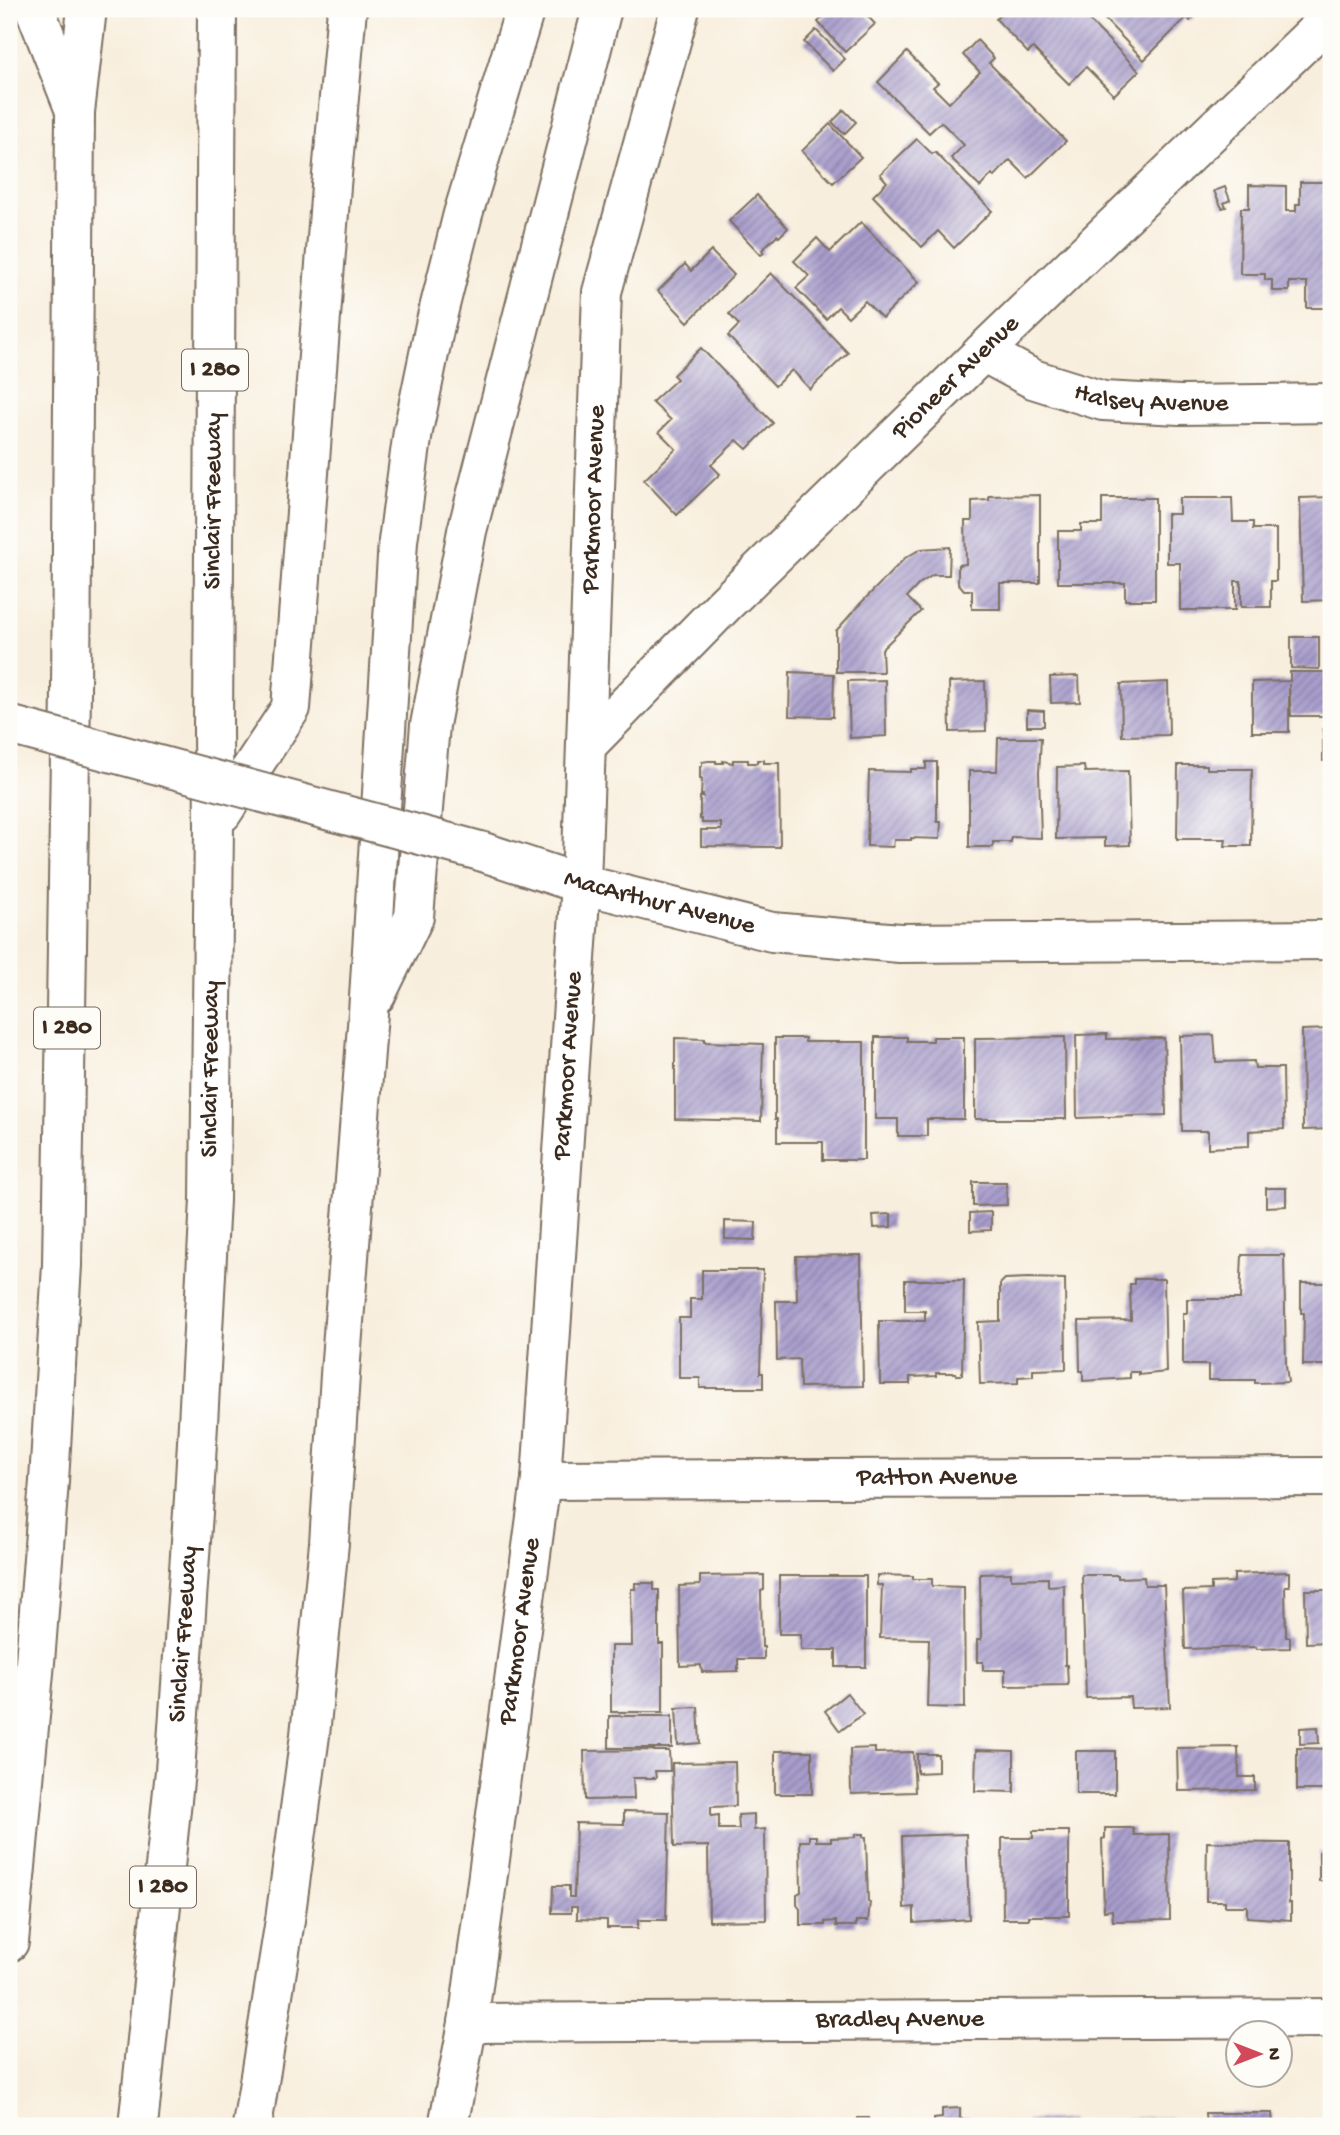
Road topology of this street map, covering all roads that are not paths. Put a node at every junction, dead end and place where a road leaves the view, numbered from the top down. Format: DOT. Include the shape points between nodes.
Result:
graph roads {
  1 [pos="34,9"];
  2 [pos="87,9"];
  3 [pos="217,9"];
  4 [pos="347,9"];
  5 [pos="525,9"];
  6 [pos="602,9"];
  7 [pos="680,9"];
  8 [pos="1331,17"];
  9 [pos="75,111"];
  10 [pos="983,352"];
  11 [pos="1331,403"];
  12 [pos="9,725"];
  13 [pos="586,746"];
  14 [pos="214,825"];
  15 [pos="581,884"];
  16 [pos="1331,940"];
  17 [pos="368,1013"];
  18 [pos="1331,1477"];
  19 [pos="541,1480"];
  20 [pos="9,1942"];
  21 [pos="1331,2018"];
  22 [pos="468,2023"];
  23 [pos="138,2126"];
  24 [pos="252,2126"];
  25 [pos="448,2126"];
  1 -- 9 [label="main road"];
  2 -- 9 [label="main road, I 280"];
  3 -- 14 [label="main road, Sinclair Freeway / I 280"];
  4 -- 14 [label="main road" via="291,708"];
  5 -- 17 [label="main road" via="463,214 414,431 398,541"];
  6 -- 17 [label="main road" via="467,531 430,725 414,917"];
  7 -- 13 [label="main road, Parkmoor Avenue" via="602,292"];
  8 -- 10 [label="main road, Pioneer Avenue"];
  9 -- 20 [label="main road, I 280" via="62,1265 36,1662"];
  10 -- 11 [label="main road, Halsey Avenue" via="1033,379 1103,401"];
  10 -- 13 [label="main road, Pioneer Avenue" via="724,604"];
  12 -- 15 [label="main road, MacArthur Avenue, bridge" via="480,851"];
  13 -- 15 [label="main road, Parkmoor Avenue"];
  14 -- 23 [label="main road, Sinclair Freeway / I 280" via="210,1200 194,1498 175,1771"];
  15 -- 16 [label="main road, MacArthur Avenue" via="772,932 900,943"];
  15 -- 19 [label="main road, Parkmoor Avenue"];
  17 -- 24 [label="main road" via="329,1544 310,1735"];
  18 -- 19 [label="main road, Patton Avenue"];
  19 -- 22 [label="main road, Parkmoor Avenue"];
  21 -- 22 [label="main road, Bradley Avenue"];
  22 -- 25 [label="main road, Parkmoor Avenue"];
}
